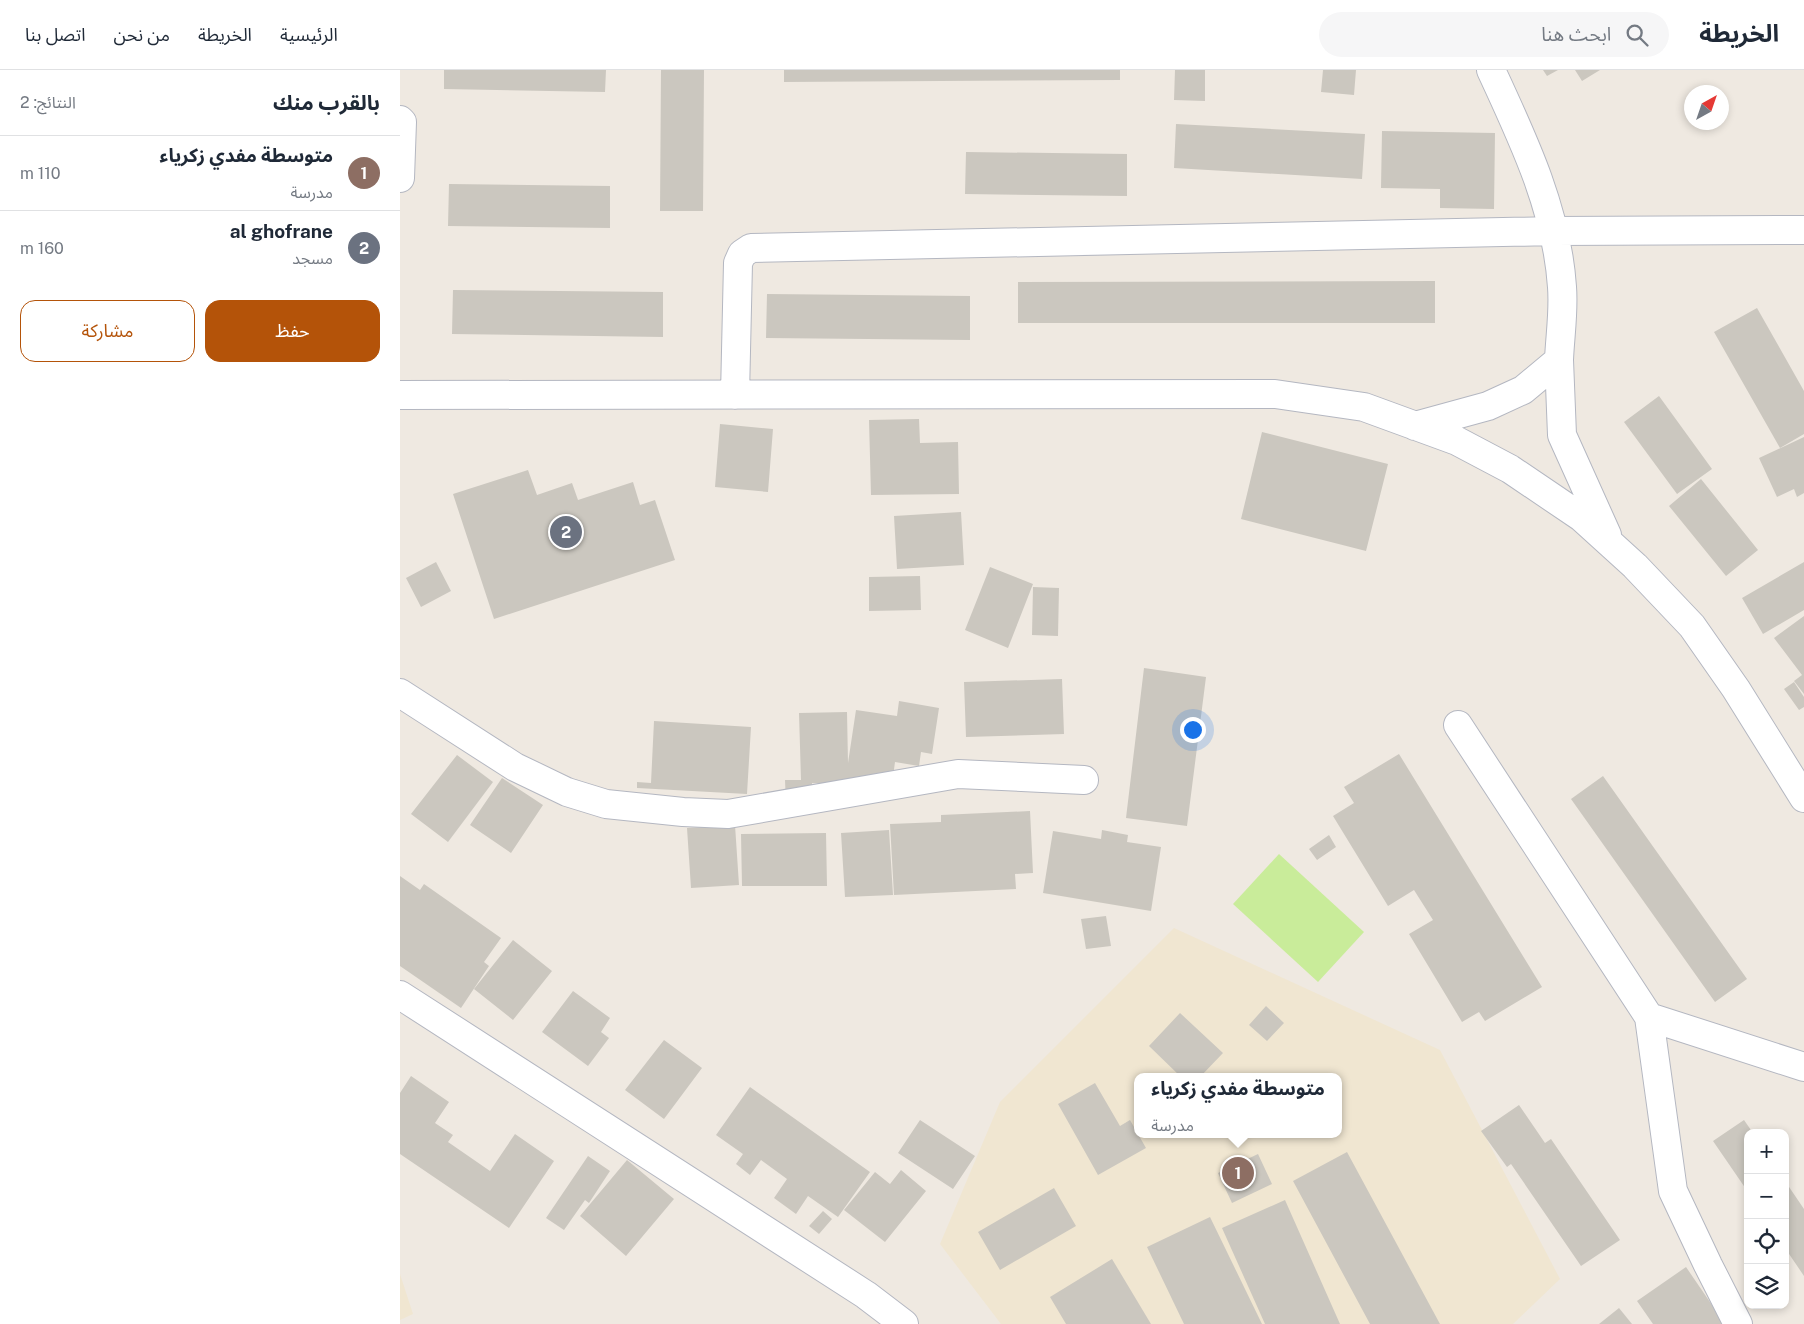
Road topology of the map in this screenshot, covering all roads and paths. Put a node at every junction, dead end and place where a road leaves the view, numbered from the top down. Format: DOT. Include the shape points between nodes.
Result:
graph roads {
  1 [pos="1491,70"];
  2 [pos="400,120"];
  3 [pos="400,178"];
  4 [pos="1804,230"];
  5 [pos="1554,231"];
  6 [pos="1558,360"];
  7 [pos="735,395"];
  8 [pos="400,396"];
  9 [pos="1415,426"];
  10 [pos="1612,545"];
  11 [pos="400,693"];
  12 [pos="1458,725"];
  13 [pos="1084,780"];
  14 [pos="1804,798"];
  15 [pos="400,995"];
  16 [pos="1649,1017"];
  17 [pos="1804,1067"];
  18 [pos="904,1324"];
  19 [pos="1738,1324"];
  1 -- 5 [label="street" via="1521,133"];
  2 -- 3 [label="street"];
  4 -- 5 [label="street"];
  5 -- 6 [label="street" via="1562,288"];
  5 -- 7 [label="street" via="751,248 742,254 738,263"];
  6 -- 9 [label="street" via="1523,390 1488,406"];
  6 -- 10 [label="street" via="1562,435"];
  7 -- 8 [label="street"];
  7 -- 9 [label="street" via="1275,394 1364,407"];
  9 -- 10 [label="street" via="1457,441 1510,469 1581,517"];
  10 -- 14 [label="street" via="1692,626"];
  11 -- 13 [label="street" via="515,766 566,792 606,804 728,814 958,774"];
  12 -- 16 [label="street"];
  15 -- 18 [label="street" via="866,1295"];
  16 -- 17 [label="street"];
  16 -- 19 [label="street" via="1673,1191"];
}
